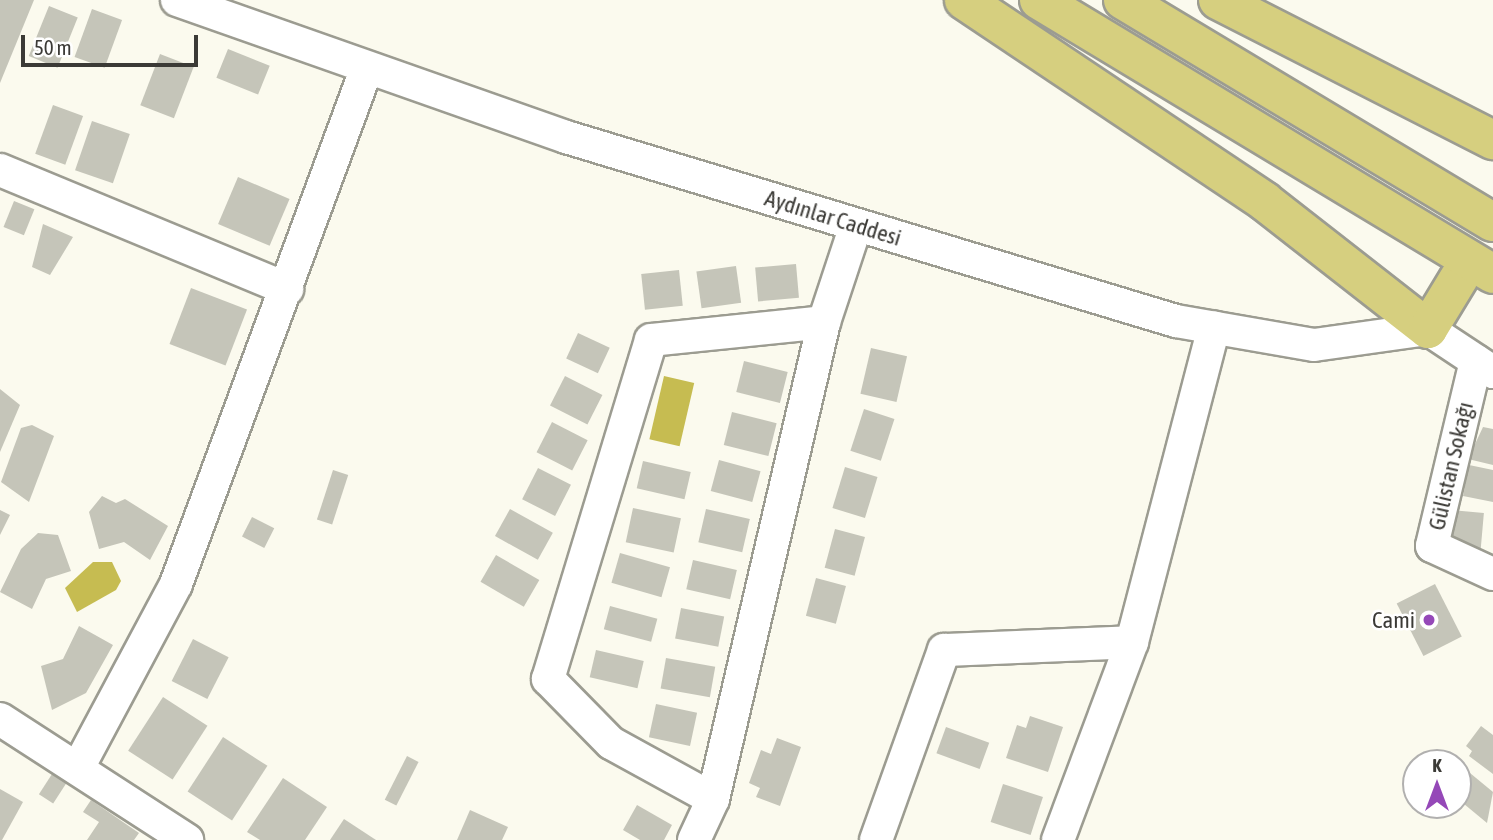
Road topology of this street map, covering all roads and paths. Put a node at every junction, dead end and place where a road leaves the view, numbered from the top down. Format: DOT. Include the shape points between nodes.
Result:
graph roads {
  1 [pos="177,0"];
  2 [pos="964,0"];
  3 [pos="1039,0"];
  4 [pos="1123,0"];
  5 [pos="1226,2"];
  6 [pos="366,70"];
  7 [pos="1493,140"];
  8 [pos="0,170"];
  9 [pos="1493,222"];
  10 [pos="856,225"];
  11 [pos="1476,276"];
  12 [pos="288,289"];
  13 [pos="824,322"];
  14 [pos="1213,327"];
  15 [pos="1428,329"];
  16 [pos="1484,366"];
  17 [pos="1493,574"];
  18 [pos="1132,642"];
  19 [pos="0,719"];
  20 [pos="79,766"];
  21 [pos="713,799"];
  22 [pos="187,840"];
  23 [pos="694,840"];
  24 [pos="876,840"];
  25 [pos="1058,840"];
  1 -- 6 [label="street, Aydınlar Caddesi"];
  2 -- 15 [label="highway" via="1264,201"];
  3 -- 11 [label="highway"];
  4 -- 9 [label="highway"];
  5 -- 7 [label="highway"];
  6 -- 10 [label="street, Aydınlar Caddesi"];
  6 -- 12 [label="street"];
  8 -- 12 [label="street"];
  10 -- 13 [label="street"];
  10 -- 14 [label="street, Aydınlar Caddesi"];
  11 -- 15 [label="highway"];
  12 -- 20 [label="street" via="176,583"];
  13 -- 21 [label="street"];
  13 -- 21 [label="street" via="651,340 548,679 611,743"];
  14 -- 15 [label="street, Aydınlar Caddesi" via="1314,345"];
  14 -- 18 [label="street"];
  15 -- 16 [label="street"];
  16 -- 17 [label="street, Gülistan Sokağı" via="1432,545"];
  18 -- 24 [label="street" via="944,650"];
  18 -- 25 [label="street"];
  19 -- 20 [label="street"];
  20 -- 22 [label="street"];
  21 -- 23 [label="street"];
}
